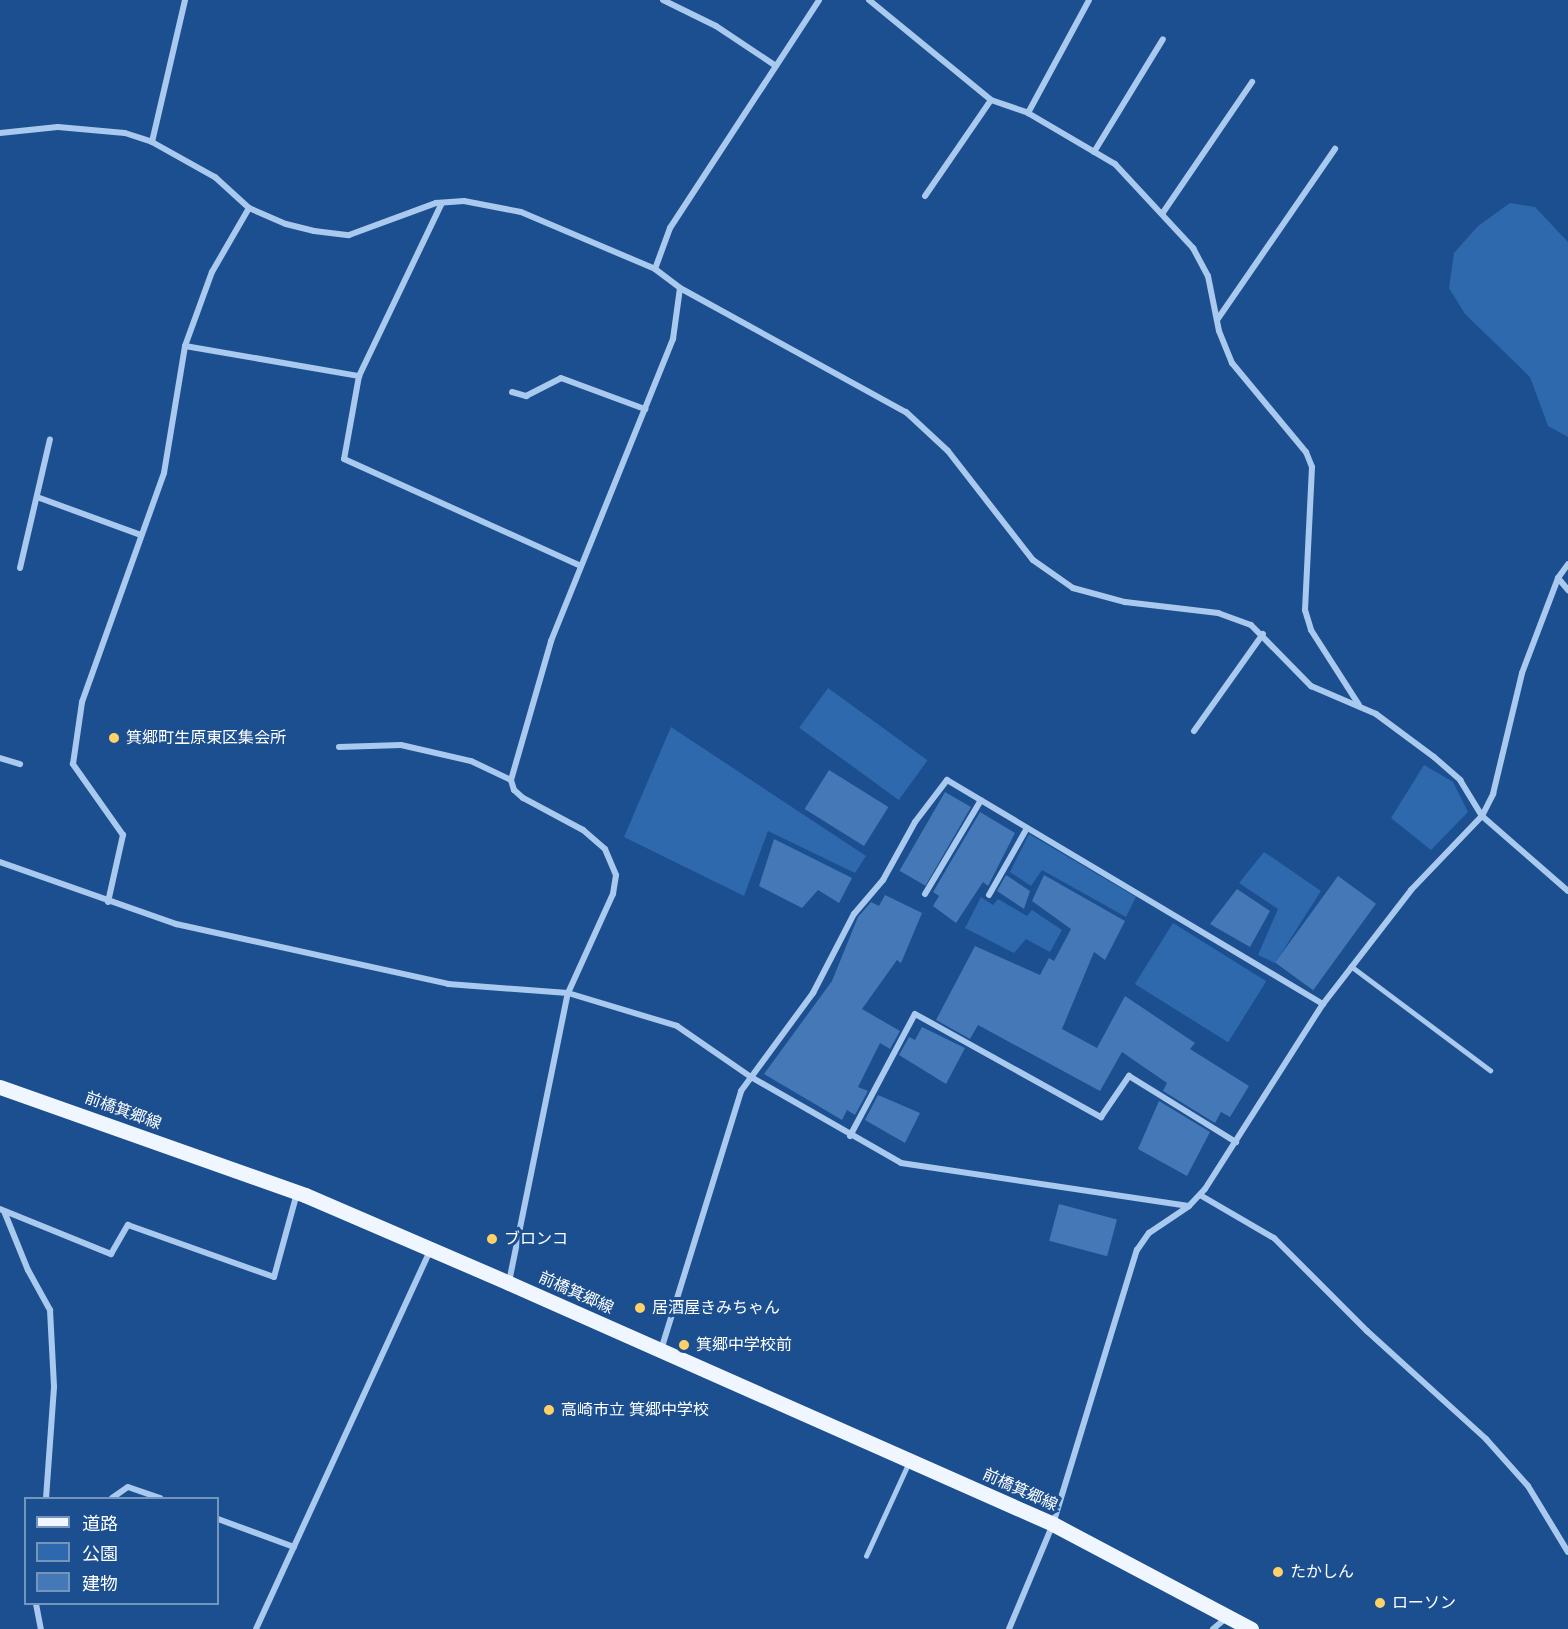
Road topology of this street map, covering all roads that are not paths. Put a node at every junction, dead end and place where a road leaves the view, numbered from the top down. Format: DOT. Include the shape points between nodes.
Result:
graph roads {
  1 [pos="185,0"];
  2 [pos="663,0"];
  3 [pos="819,0"];
  4 [pos="869,0"];
  5 [pos="1089,0"];
  6 [pos="1163,39"];
  7 [pos="776,66"];
  8 [pos="1252,82"];
  9 [pos="991,100"];
  10 [pos="1028,113"];
  11 [pos="0,133"];
  12 [pos="152,142"];
  13 [pos="1335,149"];
  14 [pos="1094,152"];
  15 [pos="925,196"];
  16 [pos="442,203"];
  17 [pos="249,207"];
  18 [pos="1162,214"];
  19 [pos="656,269"];
  20 [pos="680,288"];
  21 [pos="1217,320"];
  22 [pos="185,346"];
  23 [pos="358,376"];
  24 [pos="512,392"];
  25 [pos="645,409"];
  26 [pos="50,439"];
  27 [pos="37,497"];
  28 [pos="141,534"];
  29 [pos="1568,564"];
  30 [pos="581,566"];
  31 [pos="20,568"];
  32 [pos="1558,578"];
  33 [pos="1568,590"];
  34 [pos="1263,634"];
  35 [pos="1360,705"];
  36 [pos="1194,731"];
  37 [pos="339,747"];
  38 [pos="0,758"];
  39 [pos="20,764"];
  40 [pos="511,780"];
  41 [pos="981,800"];
  42 [pos="1482,816"];
  43 [pos="1027,828"];
  44 [pos="0,862"];
  45 [pos="1568,891"];
  46 [pos="925,894"];
  47 [pos="989,895"];
  48 [pos="108,902"];
  49 [pos="1351,966"];
  50 [pos="567,993"];
  51 [pos="1323,1004"];
  52 [pos="1490,1070"];
  53 [pos="751,1077"];
  54 [pos="0,1087"];
  55 [pos="850,1136"];
  56 [pos="1236,1142"];
  57 [pos="298,1192"];
  58 [pos="1200,1195"];
  59 [pos="1189,1206"];
  60 [pos="2,1210"];
  61 [pos="430,1249"];
  62 [pos="509,1283"];
  63 [pos="660,1350"];
  64 [pos="910,1460"];
  65 [pos="46,1497"];
  66 [pos="113,1497"];
  67 [pos="157,1497"];
  68 [pos="219,1519"];
  69 [pos="1053,1524"];
  70 [pos="294,1547"];
  71 [pos="1568,1552"];
  72 [pos="866,1556"];
  73 [pos="36,1605"];
  74 [pos="1228,1616"];
  75 [pos="41,1629"];
  76 [pos="256,1629"];
  77 [pos="1009,1629"];
  78 [pos="1213,1629"];
  79 [pos="1251,1629"];
  1 -- 12 [label="street"];
  2 -- 7 [label="street" via="716,26"];
  3 -- 7 [label="street"];
  4 -- 9 [label="street"];
  5 -- 10 [label="street"];
  6 -- 14 [label="street"];
  7 -- 19 [label="street" via="670,228"];
  8 -- 18 [label="street"];
  9 -- 10 [label="street"];
  9 -- 15 [label="street"];
  10 -- 14 [label="street"];
  11 -- 12 [label="street" via="98,128"];
  12 -- 17 [label="street" via="215,177"];
  13 -- 21 [label="street"];
  14 -- 18 [label="street" via="1115,164"];
  16 -- 17 [label="street" via="349,234 286,224"];
  16 -- 19 [label="street" via="464,201 521,212"];
  16 -- 23 [label="street"];
  17 -- 22 [label="street" via="212,272"];
  18 -- 21 [label="street" via="1202,261"];
  19 -- 20 [label="street"];
  20 -- 25 [label="street" via="673,339"];
  20 -- 34 [label="street" via="906,412 948,452 1033,560 1073,588 1125,602 1218,613 1251,625"];
  21 -- 35 [label="street" via="1232,363 1306,452 1312,467 1305,610 1311,630"];
  22 -- 23 [label="street"];
  22 -- 28 [label="street" via="164,472"];
  23 -- 30 [label="street" via="344,459"];
  24 -- 25 [label="street" via="526,396 561,378"];
  25 -- 30 [label="street"];
  26 -- 27 [label="street"];
  27 -- 28 [label="street"];
  27 -- 31 [label="street"];
  28 -- 48 [label="street" via="82,702 73,764 123,835"];
  29 -- 32 [label="street"];
  30 -- 40 [label="street" via="551,641"];
  32 -- 33 [label="street"];
  32 -- 42 [label="street" via="1522,673 1493,794"];
  34 -- 35 [label="street" via="1311,686"];
  34 -- 36 [label="street"];
  35 -- 42 [label="street" via="1404,733 1460,780"];
  37 -- 40 [label="street" via="401,745 471,761"];
  38 -- 39 [label="street"];
  40 -- 50 [label="street" via="513,790 523,798 583,830 614,862 613,894"];
  41 -- 43 [label="street"];
  41 -- 46 [label="street"];
  41 -- 53 [label="street" via="946,780 915,822 883,880 854,914 813,993"];
  42 -- 45 [label="street"];
  42 -- 49 [label="street" via="1411,890"];
  43 -- 47 [label="street"];
  43 -- 51 [label="street"];
  44 -- 48 [label="street"];
  48 -- 50 [label="street" via="176,924 448,984"];
  49 -- 51 [label="street"];
  49 -- 52 [label="lane"];
  50 -- 53 [label="street" via="677,1026"];
  50 -- 62 [label="street"];
  51 -- 56 [label="street"];
  53 -- 55 [label="street"];
  53 -- 63 [label="street" via="741,1091 724,1138"];
  54 -- 57 [label="main road, 前橋箕郷線"];
  55 -- 56 [label="street" via="915,1014 1101,1117 1129,1076"];
  55 -- 59 [label="street" via="901,1163"];
  56 -- 58 [label="street"];
  57 -- 60 [label="street" via="274,1277 128,1225 111,1254"];
  57 -- 61 [label="main road, 前橋箕郷線"];
  58 -- 59 [label="street"];
  58 -- 71 [label="street" via="1274,1238 1367,1331 1486,1439 1528,1486"];
  59 -- 69 [label="street" via="1149,1233 1137,1250"];
  60 -- 65 [label="street" via="50,1310 54,1388"];
  61 -- 62 [label="main road, 前橋箕郷線"];
  61 -- 70 [label="street"];
  62 -- 63 [label="main road, 前橋箕郷線"];
  63 -- 64 [label="main road, 前橋箕郷線"];
  64 -- 69 [label="main road, 前橋箕郷線"];
  64 -- 72 [label="lane"];
  66 -- 67 [label="street" via="128,1487"];
  68 -- 70 [label="street"];
  69 -- 74 [label="main road, 前橋箕郷線"];
  69 -- 77 [label="street"];
  70 -- 76 [label="street"];
  73 -- 75 [label="street"];
  74 -- 78 [label="street"];
  74 -- 79 [label="main road, 前橋箕郷線"];
}
